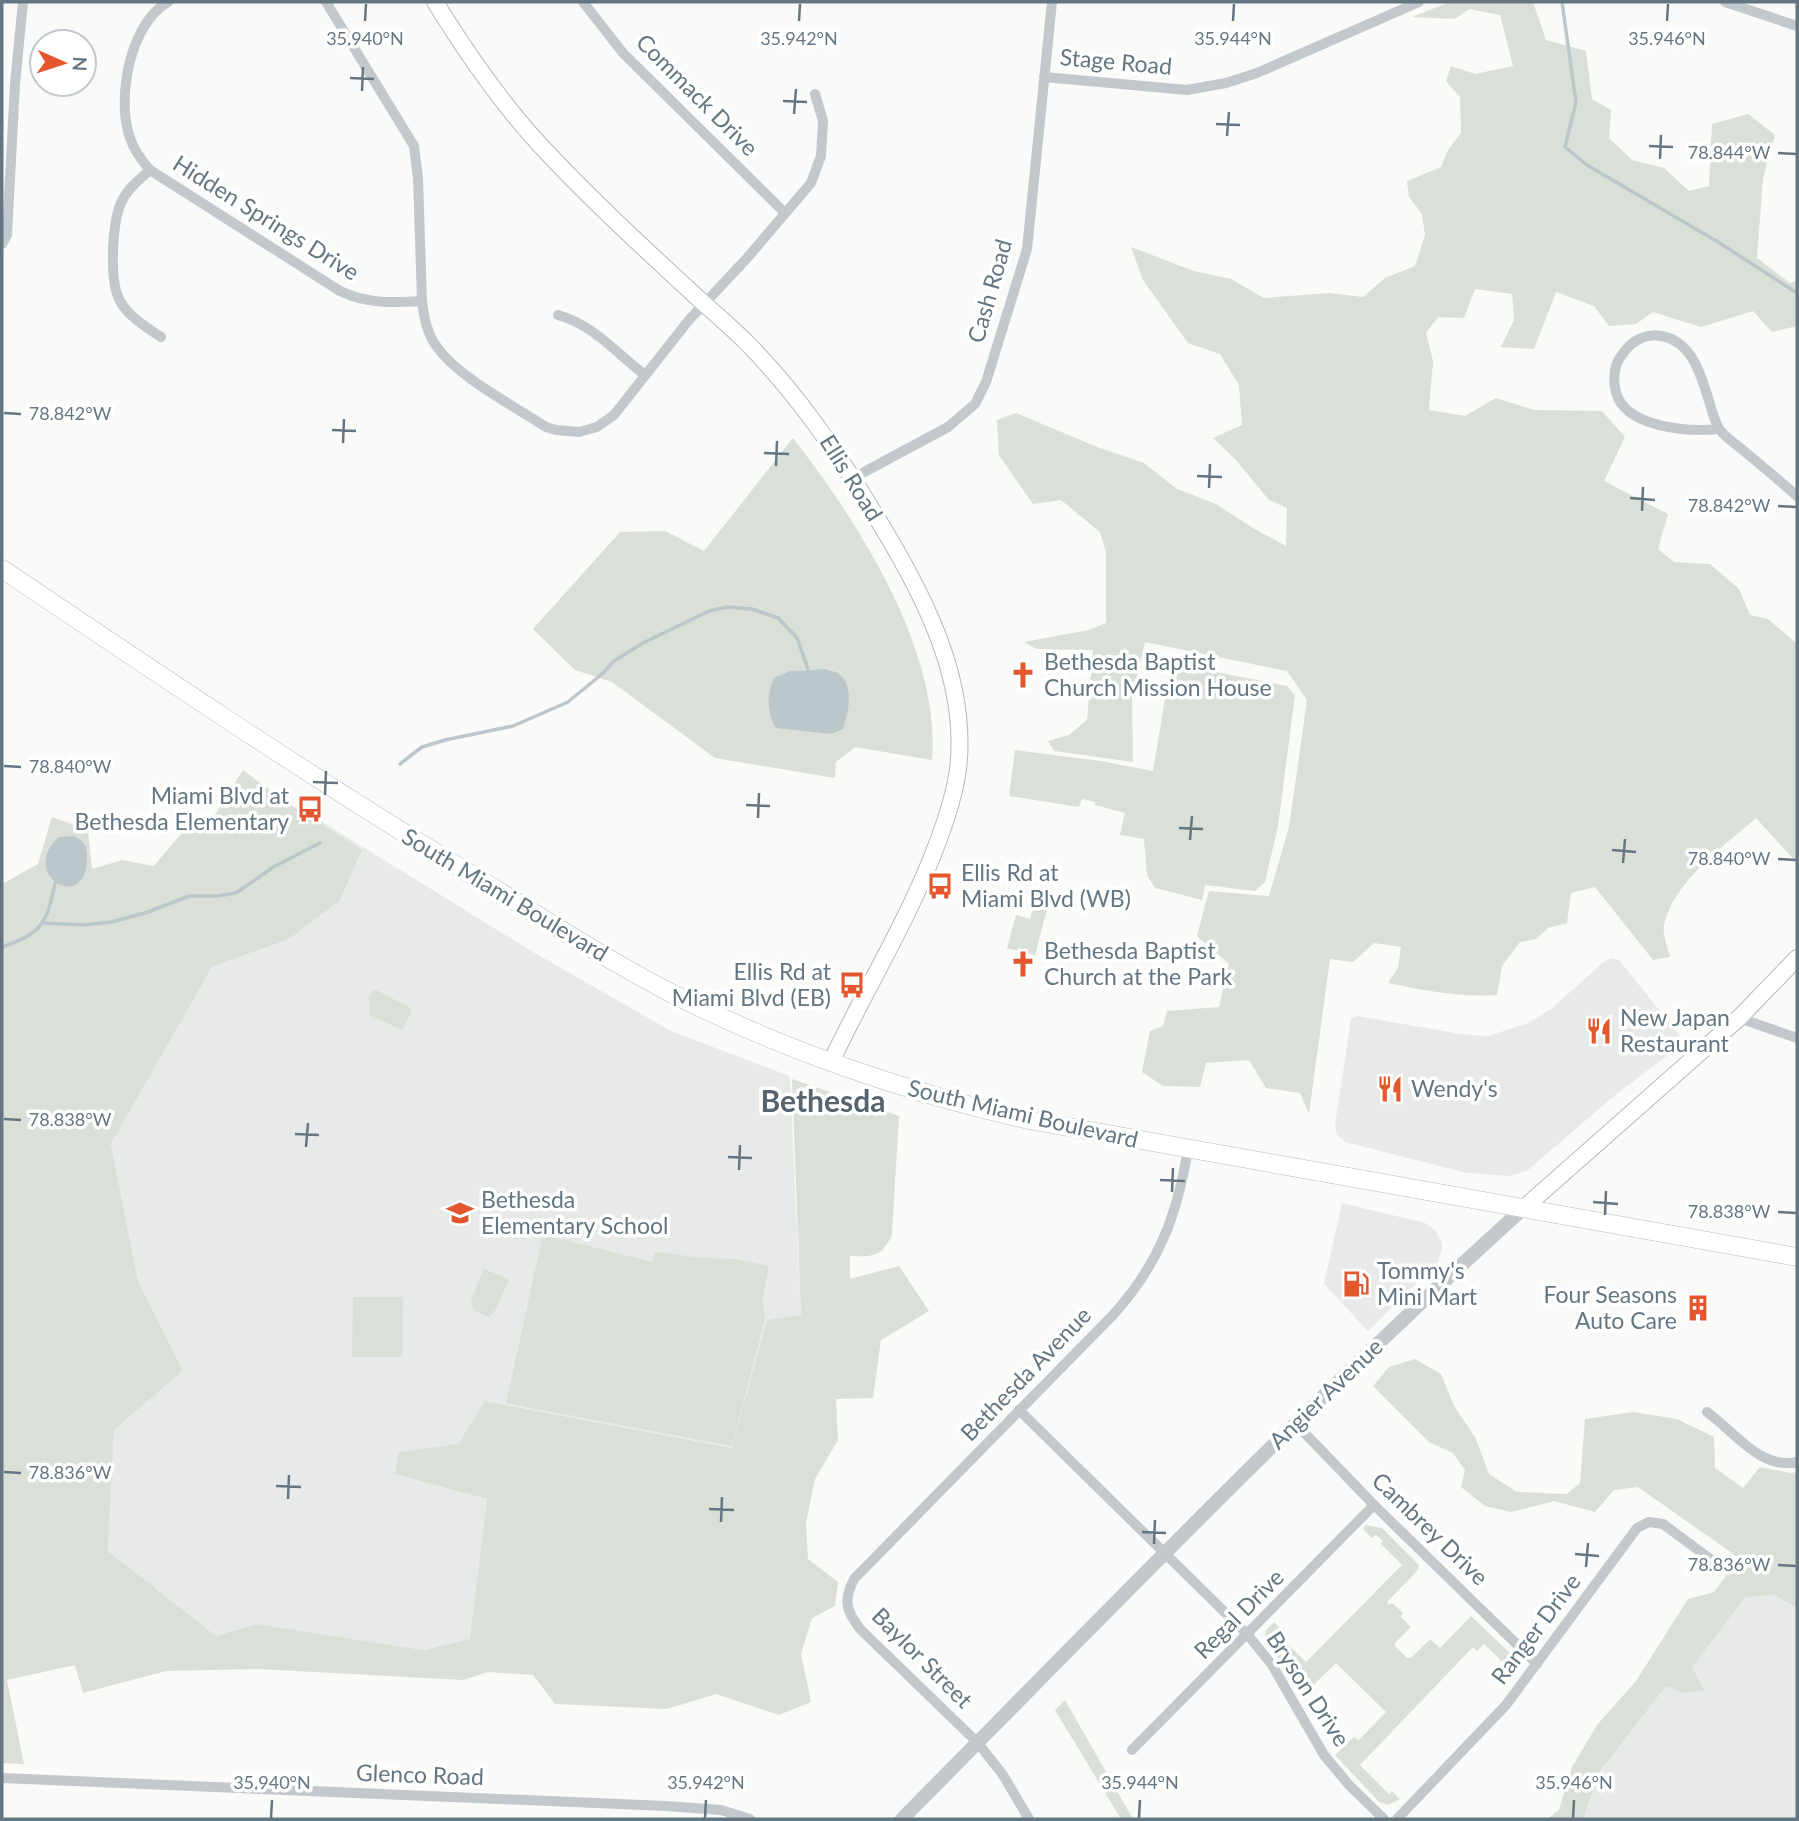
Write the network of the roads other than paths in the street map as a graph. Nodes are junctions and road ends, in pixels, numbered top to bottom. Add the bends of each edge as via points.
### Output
1 (23, 2) edge
2 (326, 2) edge
3 (435, 2) edge
4 (583, 2) edge
5 (1052, 2) edge
6 (1419, 2) edge
7 (1725, 2) edge
8 (163, 3) edge
9 (1797, 26) edge
10 (1044, 77) junction
11 (815, 94) dead end
12 (150, 170) junction
13 (785, 213) junction
14 (2, 244) edge
15 (422, 301) junction
16 (703, 303) junction
17 (558, 315) dead end
18 (161, 337) dead end
19 (645, 374) junction
20 (1718, 429) junction
21 (853, 478) junction
22 (1797, 496) edge
23 (2, 569) edge
24 (1797, 958) edge
25 (1739, 1018) junction
26 (1797, 1038) edge
27 (832, 1060) junction
28 (1188, 1149) junction
29 (1525, 1207) junction
30 (1797, 1257) edge
31 (1020, 1410) junction
32 (1707, 1412) dead end
33 (1295, 1423) junction
34 (1797, 1462) edge
35 (1374, 1505) junction
36 (1165, 1554) junction
37 (1717, 1564) dead end
38 (847, 1598) joint
39 (1248, 1635) junction
40 (1537, 1664) junction
41 (978, 1743) junction
42 (1132, 1750) dead end
43 (2, 1778) edge
44 (750, 1819) edge
45 (902, 1819) edge
46 (1029, 1819) edge
47 (1384, 1819) edge
48 (1397, 1819) edge

1 - 14 street via 7,235
2 - 15 street via 414,146
3 - 16 main road, Ellis Road via 490,84 539,144
4 - 13 street, Commack Drive via 623,53
5 - 10 street, Cash Road
6 - 10 street, Stage Road via 1257,74 1226,83 1187,90
7 - 9 street
8 - 12 street, Hidden Springs Drive via 134,43 127,75 125,107 130,138
10 - 21 street, Cash Road via 1027,249 980,396 948,427
11 - 13 street via 823,121 821,156 811,183
12 - 15 street, Hidden Springs Drive via 351,297 375,302
12 - 18 street via 122,202 113,278 127,311
13 - 16 street
15 - 19 street via 430,336 449,361 546,427 579,432 607,422
16 - 19 street
16 - 21 main road, Ellis Road via 798,400
17 - 19 street via 577,320
20 - 20 street via 1681,430 1626,410 1619,401 1614,370 1627,347 1651,334 1679,343 1702,379
20 - 22 street
21 - 27 main road, Ellis Road via 915,584 939,640 953,684 959,750 950,808 930,864
23 - 27 main road, South Miami Boulevard via 370,812 622,966 724,1018
24 - 25 main road, Angier Avenue
25 - 26 street
25 - 29 main road, Angier Avenue
27 - 28 main road, South Miami Boulevard via 988,1111
28 - 29 main road, South Miami Boulevard
28 - 31 street, Bethesda Avenue via 1175,1208 1152,1264 1127,1300
29 - 30 main road, South Miami Boulevard
29 - 33 street, Angier Avenue
31 - 36 street, Bryson Drive
31 - 38 street, Bethesda Avenue via 854,1579
32 - 34 street via 1761,1456 1787,1464
33 - 35 street, Cambrey Drive
33 - 36 street, Angier Avenue
35 - 39 street, Regal Drive
35 - 40 street, Cambrey Drive
36 - 39 street, Bryson Drive
36 - 41 street, Angier Avenue
37 - 40 street, Ranger Drive via 1663,1524 1642,1524
38 - 41 street, Baylor Street via 847,1608 860,1629
39 - 42 street, Regal Drive
39 - 47 street, Bryson Drive via 1272,1665 1324,1755
40 - 48 street, Ranger Drive via 1506,1705
41 - 45 street, Angier Avenue
41 - 46 street, Baylor Street
43 - 44 street, Glenco Road via 667,1806 721,1810

